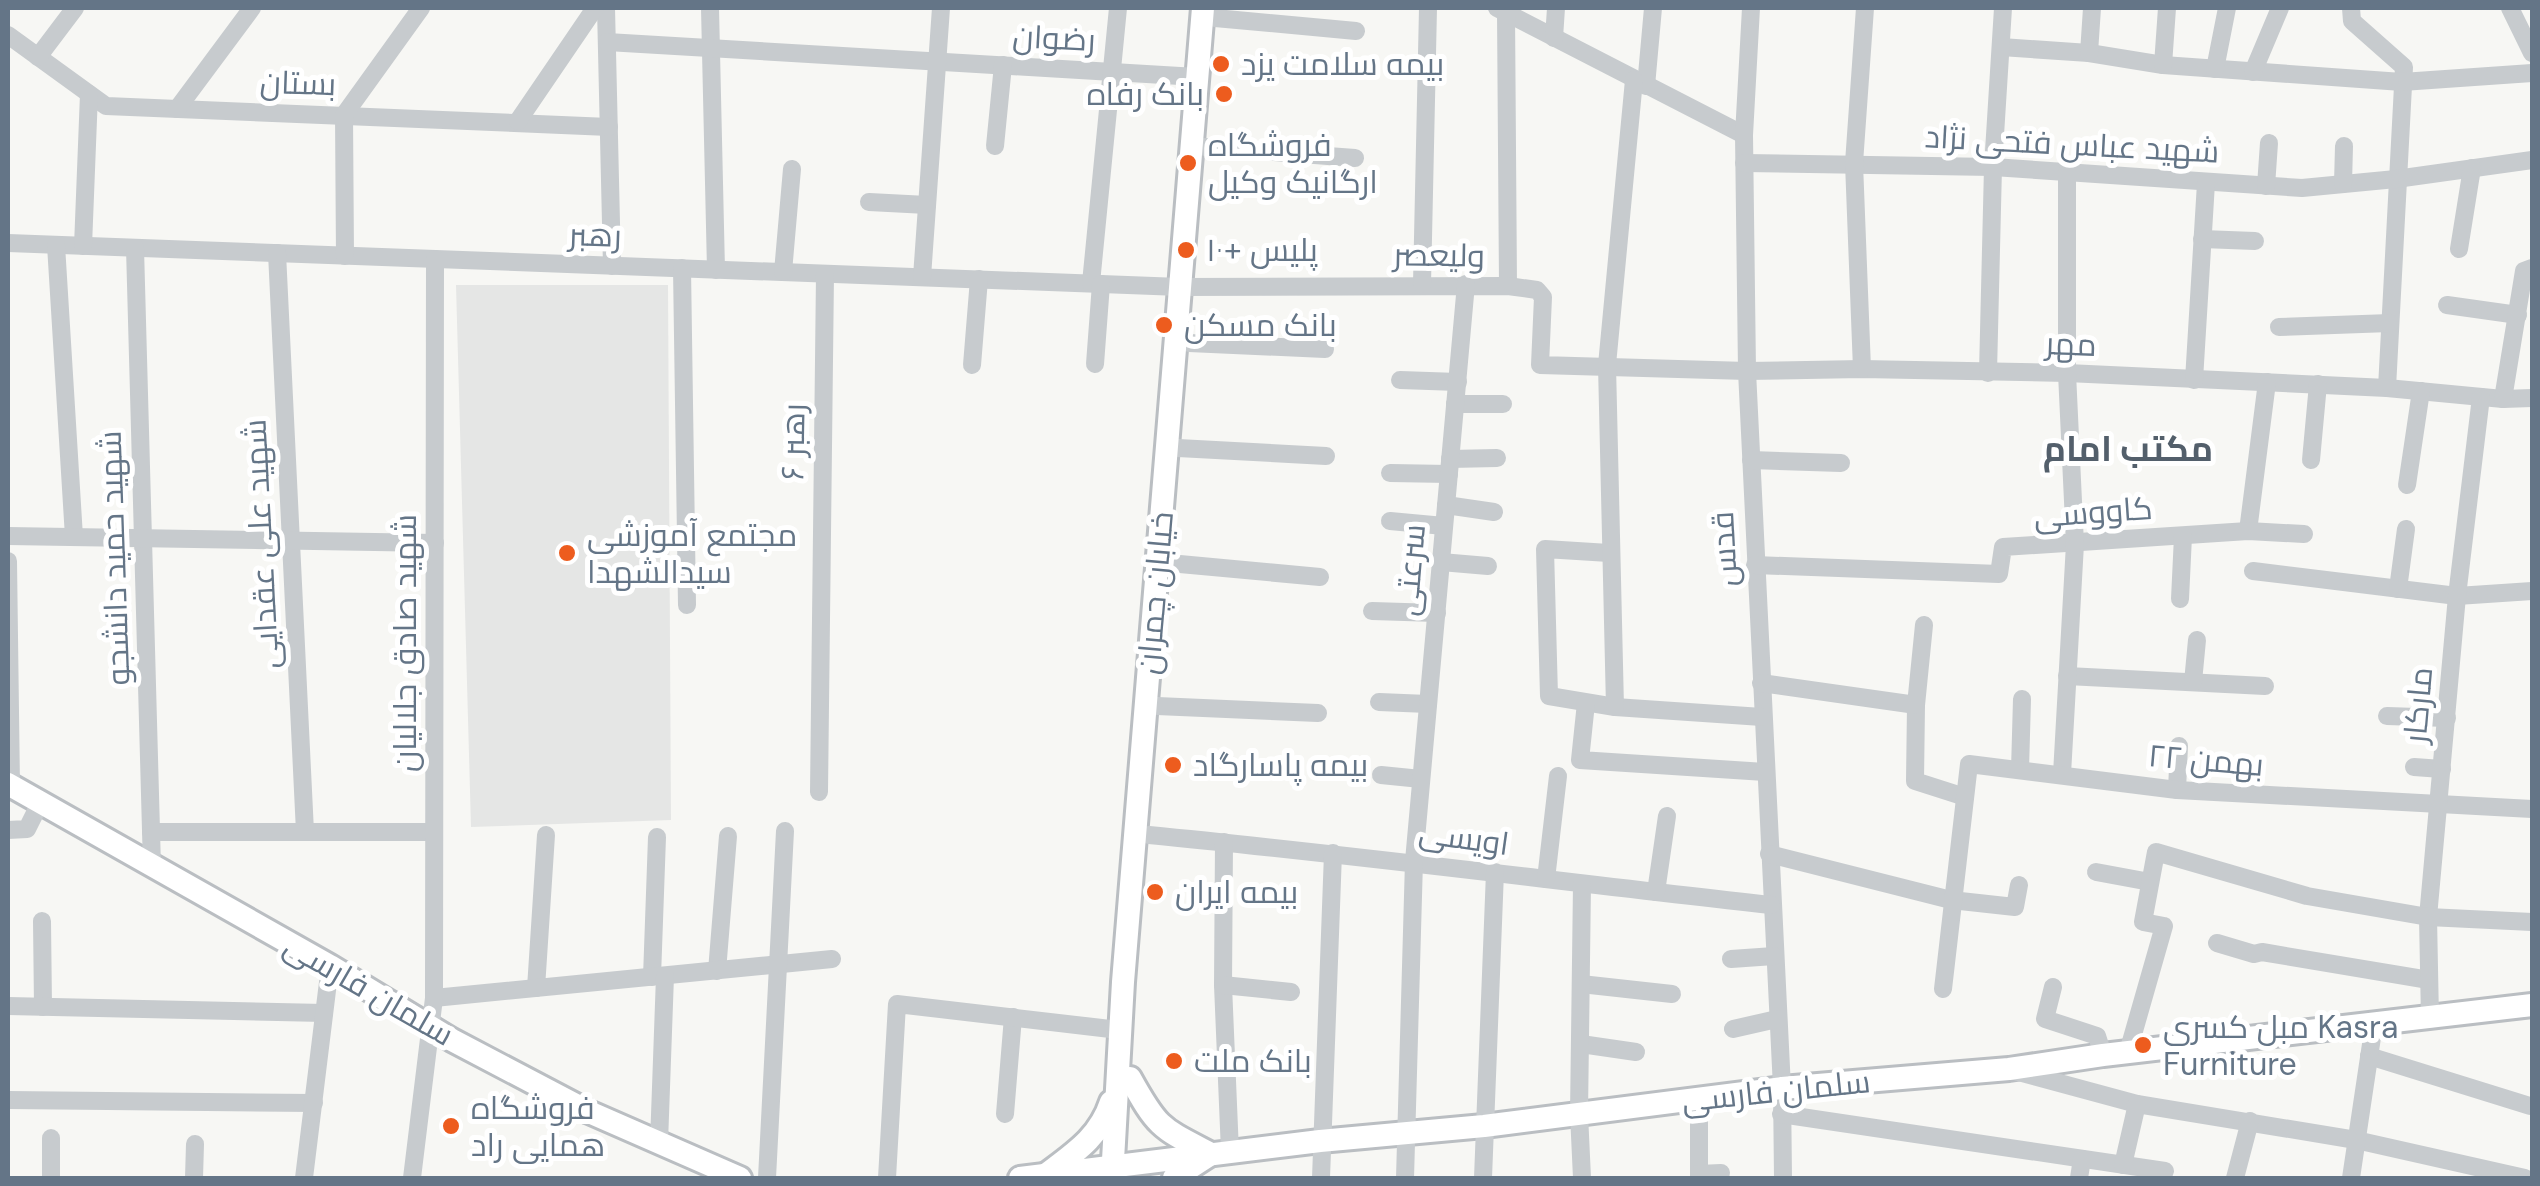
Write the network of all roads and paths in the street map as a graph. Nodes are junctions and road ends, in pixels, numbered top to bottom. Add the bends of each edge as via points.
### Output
1 (76, 8) edge
2 (252, 8) edge
3 (420, 8) edge
4 (595, 8) edge
5 (606, 8) edge
6 (710, 8) edge
7 (941, 8) edge
8 (1118, 8) edge
9 (1428, 8) edge
10 (1556, 8) edge
11 (1653, 8) edge
12 (1751, 8) edge
13 (1864, 8) edge
14 (2003, 8) edge
15 (2092, 8) edge
16 (2167, 8) edge
17 (2227, 8) edge
18 (2280, 8) edge
19 (2350, 8) edge
20 (2510, 8) edge
21 (1501, 10) edge
22 (1212, 11) edge
23 (1356, 31) dead end
24 (8, 35) edge
25 (1554, 38) junction
26 (607, 42) junction
27 (711, 48) junction
28 (2001, 48) junction
29 (2089, 54) junction
30 (2532, 54) edge
31 (38, 57) junction
32 (937, 62) junction
33 (2164, 65) junction
34 (1003, 66) junction
35 (2215, 69) junction
36 (1112, 72) junction
37 (2253, 72) junction
38 (2532, 73) edge
39 (1197, 77) junction
40 (2402, 82) junction
41 (1640, 83) junction
42 (89, 94) junction
43 (177, 108) junction
44 (344, 115) junction
45 (518, 121) junction
46 (609, 127) junction
47 (1744, 136) junction
48 (2268, 143) dead end
49 (995, 146) dead end
50 (1205, 146) junction
51 (2344, 146) dead end
52 (1355, 158) dead end
53 (2532, 160) edge
54 (1744, 163) junction
55 (1854, 163) junction
56 (1992, 167) junction
57 (2472, 168) junction
58 (792, 169) dead end
59 (2067, 172) junction
60 (2396, 180) junction
61 (2206, 183) junction
62 (2343, 184) junction
63 (2266, 186) junction
64 (870, 202) dead end
65 (927, 204) junction
66 (2202, 239) junction
67 (2254, 241) dead end
68 (8, 244) edge
69 (56, 245) junction
70 (83, 246) junction
71 (136, 248) junction
72 (2459, 249) dead end
73 (278, 254) junction
74 (345, 256) junction
75 (435, 259) junction
76 (612, 266) junction
77 (682, 268) junction
78 (2532, 268) edge
79 (716, 270) junction
80 (783, 272) junction
81 (825, 274) junction
82 (922, 277) junction
83 (979, 279) junction
84 (1096, 284) junction
85 (1422, 284) junction
86 (1466, 284) junction
87 (1188, 286) junction
88 (1508, 286) junction
89 (2447, 305) dead end
90 (2518, 314) junction
91 (2390, 323) junction
92 (2279, 327) dead end
93 (1189, 343) junction
94 (1326, 349) dead end
95 (1095, 364) dead end
96 (972, 365) dead end
97 (1607, 365) junction
98 (1862, 369) junction
99 (1747, 371) junction
100 (1988, 373) junction
101 (2067, 373) junction
102 (1400, 380) dead end
103 (2194, 380) junction
104 (1458, 382) junction
105 (2267, 382) junction
106 (2318, 384) junction
107 (2388, 388) junction
108 (2421, 391) junction
109 (2481, 397) junction
110 (2532, 398) edge
111 (2503, 399) junction
112 (1456, 404) junction
113 (1502, 404) dead end
114 (1178, 448) junction
115 (1326, 456) dead end
116 (1497, 458) dead end
117 (1751, 460) junction
118 (2311, 460) dead end
119 (1841, 463) dead end
120 (1450, 466) junction
121 (1390, 473) dead end
122 (2407, 485) dead end
123 (1446, 505) junction
124 (1494, 512) dead end
125 (1390, 521) dead end
126 (1444, 526) junction
127 (2406, 529) dead end
128 (2248, 530) junction
129 (2304, 534) dead end
130 (8, 536) edge
131 (2183, 536) junction
132 (74, 537) junction
133 (143, 538) junction
134 (291, 540) junction
135 (435, 543) junction
136 (2075, 544) junction
137 (1609, 553) junction
138 (8, 561) edge
139 (1441, 562) junction
140 (1169, 563) junction
141 (1755, 565) junction
142 (1488, 566) dead end
143 (2253, 570) dead end
144 (1320, 577) dead end
145 (2398, 589) junction
146 (2532, 592) edge
147 (2457, 596) junction
148 (2180, 599) dead end
149 (686, 605) dead end
150 (1372, 610) dead end
151 (1436, 614) junction
152 (1924, 625) dead end
153 (2197, 640) dead end
154 (2067, 676) junction
155 (2193, 682) junction
156 (1761, 683) junction
157 (2265, 686) dead end
158 (2022, 699) dead end
159 (1379, 702) dead end
160 (1581, 702) junction
161 (1428, 704) junction
162 (1916, 704) junction
163 (1157, 706) junction
164 (1616, 707) junction
165 (1318, 714) dead end
166 (2387, 716) dead end
167 (1762, 718) junction
168 (2447, 718) junction
169 (2179, 746) dead end
170 (2414, 766) dead end
171 (2442, 769) junction
172 (2020, 770) junction
173 (1764, 772) junction
174 (2062, 774) junction
175 (1381, 775) dead end
176 (1558, 776) dead end
177 (1422, 779) junction
178 (9, 785) edge
179 (2177, 790) junction
180 (819, 792) dead end
181 (1965, 797) junction
182 (40, 803) junction
183 (2439, 805) junction
184 (2532, 809) edge
185 (1667, 816) dead end
186 (8, 830) edge
187 (785, 831) dead end
188 (151, 832) junction
189 (306, 832) junction
190 (434, 832) junction
191 (546, 835) dead end
192 (1148, 835) junction
193 (728, 836) dead end
194 (658, 837) dead end
195 (1224, 842) junction
196 (1333, 854) junction
197 (1769, 854) junction
198 (1414, 861) junction
199 (152, 867) junction
200 (1494, 872) junction
201 (2096, 872) dead end
202 (1546, 879) junction
203 (2150, 882) junction
204 (1582, 884) junction
205 (2019, 885) dead end
206 (1656, 892) junction
207 (1952, 900) junction
208 (1771, 904) junction
209 (2428, 917) junction
210 (42, 921) dead end
211 (2532, 922) edge
212 (2217, 943) dead end
213 (1774, 956) junction
214 (1731, 959) dead end
215 (832, 960) dead end
216 (778, 964) junction
217 (330, 966) junction
218 (717, 970) junction
219 (658, 976) junction
220 (2429, 980) junction
221 (1581, 984) junction
222 (1223, 985) junction
223 (2053, 987) dead end
224 (536, 988) junction
225 (1943, 989) dead end
226 (1291, 992) dead end
227 (1672, 994) dead end
228 (434, 998) junction
229 (8, 1006) edge
230 (2532, 1006) edge
231 (42, 1007) junction
232 (324, 1013) junction
233 (1013, 1017) junction
234 (2430, 1019) junction
235 (1777, 1020) junction
236 (2374, 1024) junction
237 (429, 1027) junction
238 (1733, 1029) dead end
239 (1119, 1030) junction
240 (1580, 1044) junction
241 (1636, 1052) dead end
242 (2128, 1052) junction
243 (2103, 1055) junction
244 (2369, 1056) junction
245 (2010, 1070) junction
246 (1124, 1079) junction
247 (1782, 1088) junction
248 (1699, 1098) junction
249 (8, 1100) edge
250 (314, 1104) junction
251 (2137, 1104) junction
252 (2530, 1106) edge
253 (1004, 1114) dead end
254 (1579, 1114) junction
255 (1782, 1114) junction
256 (2250, 1121) junction
257 (1484, 1126) junction
258 (1405, 1132) junction
259 (51, 1138) dead end
260 (2356, 1140) junction
261 (1320, 1141) junction
262 (659, 1143) junction
263 (195, 1144) dead end
264 (1220, 1153) junction
265 (2082, 1159) junction
266 (2123, 1165) junction
267 (2166, 1171) dead end
268 (1120, 1173) edge
269 (1721, 1173) dead end
270 (1699, 1176) edge
271 (1046, 1177) edge
272 (51, 1178) edge
273 (194, 1178) edge
274 (304, 1178) edge
275 (412, 1178) edge
276 (740, 1178) edge
277 (767, 1178) edge
278 (887, 1178) edge
279 (1020, 1178) edge
280 (1174, 1178) edge
281 (1321, 1178) edge
282 (1405, 1178) edge
283 (1483, 1178) edge
284 (1582, 1178) edge
285 (1783, 1178) edge
286 (2079, 1178) edge
287 (2236, 1178) edge
288 (2351, 1178) edge
289 (2525, 1178) edge

1 - 31 street
2 - 43 street
3 - 44 street
4 - 45 street
5 - 26 street
6 - 27 street
7 - 32 street
8 - 36 street
9 - 85 street
10 - 25 street
11 - 41 street
12 - 47 street, قدس
13 - 55 street
14 - 28 street
15 - 29 street
16 - 33 street
17 - 35 street
18 - 37 street
19 - 40 street via 2352,21 2401,62
20 - 30 street
21 - 25 street
21 - 88 street
22 - 23 street
22 - 39 main road, خیابان چمران
22 - 50 main road, خیابان چمران
24 - 31 street, بستان
25 - 41 street
26 - 27 street, رضوان
26 - 46 street
27 - 32 street, رضوان
27 - 79 street
28 - 29 street
28 - 56 street
29 - 33 street
31 - 42 street, بستان
32 - 34 street, رضوان
32 - 65 street
33 - 35 street
34 - 36 street, رضوان
34 - 49 street
35 - 37 street
36 - 39 street, رضوان
36 - 84 street
37 - 40 street
38 - 40 street
39 - 87 main road, خیابان چمران
40 - 60 street
41 - 47 street
41 - 97 street
42 - 43 street, بستان via 106,106
42 - 70 street
43 - 44 street, بستان
44 - 45 street, بستان
44 - 74 street
45 - 46 street, بستان
46 - 76 street
47 - 54 street, قدس
48 - 63 street
50 - 52 street
50 - 87 main road, خیابان چمران
51 - 62 street
53 - 57 street, شهید عباس فتحی نژاد
54 - 55 street, شهید عباس فتحی نژاد
54 - 99 street, قدس
55 - 56 street, شهید عباس فتحی نژاد
55 - 98 street
56 - 59 street, شهید عباس فتحی نژاد
56 - 100 street
57 - 60 street, شهید عباس فتحی نژاد
57 - 72 street
58 - 80 street
59 - 61 street, شهید عباس فتحی نژاد
59 - 101 street
60 - 62 street, شهید عباس فتحی نژاد
60 - 91 street
61 - 63 street, شهید عباس فتحی نژاد
61 - 66 street
62 - 63 street, شهید عباس فتحی نژاد
64 - 65 street
65 - 82 street
66 - 67 street
66 - 103 street
68 - 69 street, رهبر
69 - 70 street, رهبر
69 - 132 street
70 - 71 street, رهبر
71 - 73 street, رهبر
71 - 133 street, شهید حمید دانشجو
73 - 74 street, رهبر
73 - 134 street, شهید علی عقدایی
74 - 75 street, رهبر
75 - 76 street, رهبر
75 - 135 street, شهید صادق جلالیان
76 - 77 street, رهبر
77 - 79 street, رهبر
77 - 149 street
78 - 90 street via 2524,271
79 - 80 street, رهبر
80 - 81 street, رهبر
81 - 82 street, رهبر
81 - 180 street, رهبر ۶
82 - 83 street, رهبر
83 - 84 street, رهبر
83 - 96 street
84 - 87 street, رهبر
84 - 95 street
85 - 86 street, ولیعصر
85 - 87 street, ولیعصر
86 - 88 street, ولیعصر
86 - 104 street, سرعتی
87 - 93 main road, خیابان چمران
87 - 239 main road, خیابان چمران
88 - 97 street, ولیعصر via 1537,290 1544,298 1540,364
89 - 90 street
90 - 111 street
91 - 92 street
91 - 107 street
93 - 94 street
93 - 114 main road, خیابان چمران
97 - 99 street, مهر
97 - 137 street
98 - 99 street, مهر
98 - 100 street, مهر
99 - 117 street, قدس
100 - 101 street, مهر
101 - 103 street, مهر
101 - 136 street
102 - 104 street
103 - 105 street, مهر
104 - 112 street, سرعتی
105 - 106 street, مهر
105 - 128 street
106 - 107 street, مهر
106 - 118 street
107 - 108 street, مهر
108 - 109 street, مهر
108 - 122 street
109 - 111 street, مهر
109 - 147 street, مارکار
110 - 111 street, مهر
112 - 113 street
112 - 120 street, سرعتی
114 - 115 street
114 - 140 main road, خیابان چمران
116 - 120 street
117 - 119 street
117 - 141 street, قدس
120 - 121 street
120 - 123 street, سرعتی
123 - 124 street
123 - 126 street, سرعتی
125 - 126 street
126 - 139 street, سرعتی
127 - 145 street
128 - 129 street, کاووسی
128 - 131 street, کاووسی
130 - 132 street
131 - 136 street, کاووسی
131 - 148 street
132 - 133 street
133 - 134 street
133 - 188 street, شهید حمید دانشجو
134 - 135 street
134 - 189 street, شهید علی عقدایی
135 - 190 street, شهید صادق جلالیان
136 - 141 street, کاووسی via 2003,548 1999,574
136 - 154 street
137 - 160 street via 1545,549 1549,696
137 - 164 street
138 - 178 street
139 - 142 street
139 - 151 street, سرعتی
140 - 144 street
140 - 163 main road, خیابان چمران
141 - 156 street, قدس
143 - 145 street
145 - 147 street
146 - 147 street
147 - 168 street, مارکار
150 - 151 street
151 - 161 street, سرعتی
152 - 162 street
153 - 155 street
154 - 155 street
154 - 174 street
155 - 157 street
156 - 162 street
156 - 167 street, قدس
158 - 172 street
159 - 161 street
160 - 164 street
160 - 173 street via 1580,760
161 - 177 street, سرعتی
162 - 181 street via 1914,782
163 - 165 street
163 - 192 main road, خیابان چمران
164 - 167 street
166 - 168 street
167 - 173 street, قدس
168 - 171 street, مارکار
169 - 179 street
170 - 171 street
171 - 183 street, مارکار
172 - 174 street, ۲۲ بهمن
172 - 181 street, ۲۲ بهمن via 1969,764
173 - 197 street, قدس
174 - 179 street, ۲۲ بهمن
175 - 177 street
176 - 202 street
177 - 198 street, سرعتی
178 - 182 main road, سلمان فارسی
179 - 183 street, ۲۲ بهمن
181 - 207 street
182 - 186 street via 27,829
182 - 199 main road, سلمان فارسی
183 - 184 street, ۲۲ بهمن
183 - 209 street, مارکار
185 - 206 street
187 - 216 street
188 - 189 street
188 - 199 street, شهید حمید دانشجو
189 - 190 street
190 - 228 street, شهید صادق جلالیان
191 - 224 street
192 - 195 street, اویسی
192 - 246 main road, خیابان چمران
193 - 218 street
194 - 219 street
195 - 196 street, اویسی
195 - 222 street
196 - 198 street, اویسی
196 - 261 street
197 - 207 street
197 - 208 street, قدس
198 - 200 street, اویسی
198 - 258 street, سرعتی
199 - 217 main road, سلمان فارسی
200 - 202 street, اویسی
200 - 257 street
201 - 203 street
202 - 204 street, اویسی
203 - 209 street via 2156,852 2307,896
203 - 242 street via 2143,922 2164,926
204 - 206 street, اویسی
204 - 221 street
205 - 207 street via 2015,907
206 - 208 street, اویسی
207 - 225 street
208 - 213 street, قدس
209 - 211 street
209 - 220 street, مارکار
210 - 231 street
212 - 220 street
213 - 214 street
213 - 235 street, قدس
215 - 216 street
216 - 218 street
216 - 277 street
217 - 232 street
217 - 237 main road, سلمان فارسی
218 - 219 street
219 - 224 street
219 - 262 street
220 - 234 street, مارکار
221 - 227 street
221 - 240 street
222 - 226 street
222 - 264 street
223 - 243 street via 2044,1019 2097,1036
224 - 228 street
228 - 237 street, شهید صادق جلالیان
229 - 231 street
230 - 234 main road, سلمان فارسی
231 - 232 street
232 - 250 street
233 - 239 street
233 - 253 street
233 - 278 street via 897,1004
234 - 236 main road, سلمان فارسی
235 - 238 street
235 - 247 street, قدس
236 - 242 main road, سلمان فارسی
236 - 244 street
237 - 262 main road, سلمان فارسی
237 - 275 street, شهید صادق جلالیان
239 - 246 main road, خیابان چمران
240 - 241 street
240 - 254 street
242 - 243 main road, سلمان فارسی
243 - 245 main road, سلمان فارسی
244 - 252 street
244 - 260 street
245 - 247 main road, سلمان فارسی
245 - 251 street
246 - 264 main road via 1176,1138
246 - 268 main road, خیابان چمران
246 - 271 main road via 1092,1140
247 - 248 main road, سلمان فارسی
247 - 255 street, قدس
248 - 254 main road, سلمان فارسی
248 - 270 street
249 - 250 street
250 - 274 street
251 - 256 street
251 - 266 street
254 - 257 main road, سلمان فارسی
254 - 284 street
255 - 265 street
255 - 285 street, قدس
256 - 260 street
256 - 287 street
257 - 258 main road, سلمان فارسی
257 - 283 street
258 - 261 main road, سلمان فارسی
258 - 282 street, سرعتی
259 - 272 street
260 - 288 street
260 - 289 street
261 - 264 main road, سلمان فارسی
261 - 281 street
262 - 276 main road, سلمان فارسی
263 - 273 street
264 - 268 main road, سلمان فارسی
264 - 280 main road
265 - 266 street
265 - 286 street
266 - 267 street
268 - 271 main road, سلمان فارسی
269 - 270 street
271 - 279 main road, سلمان فارسی

